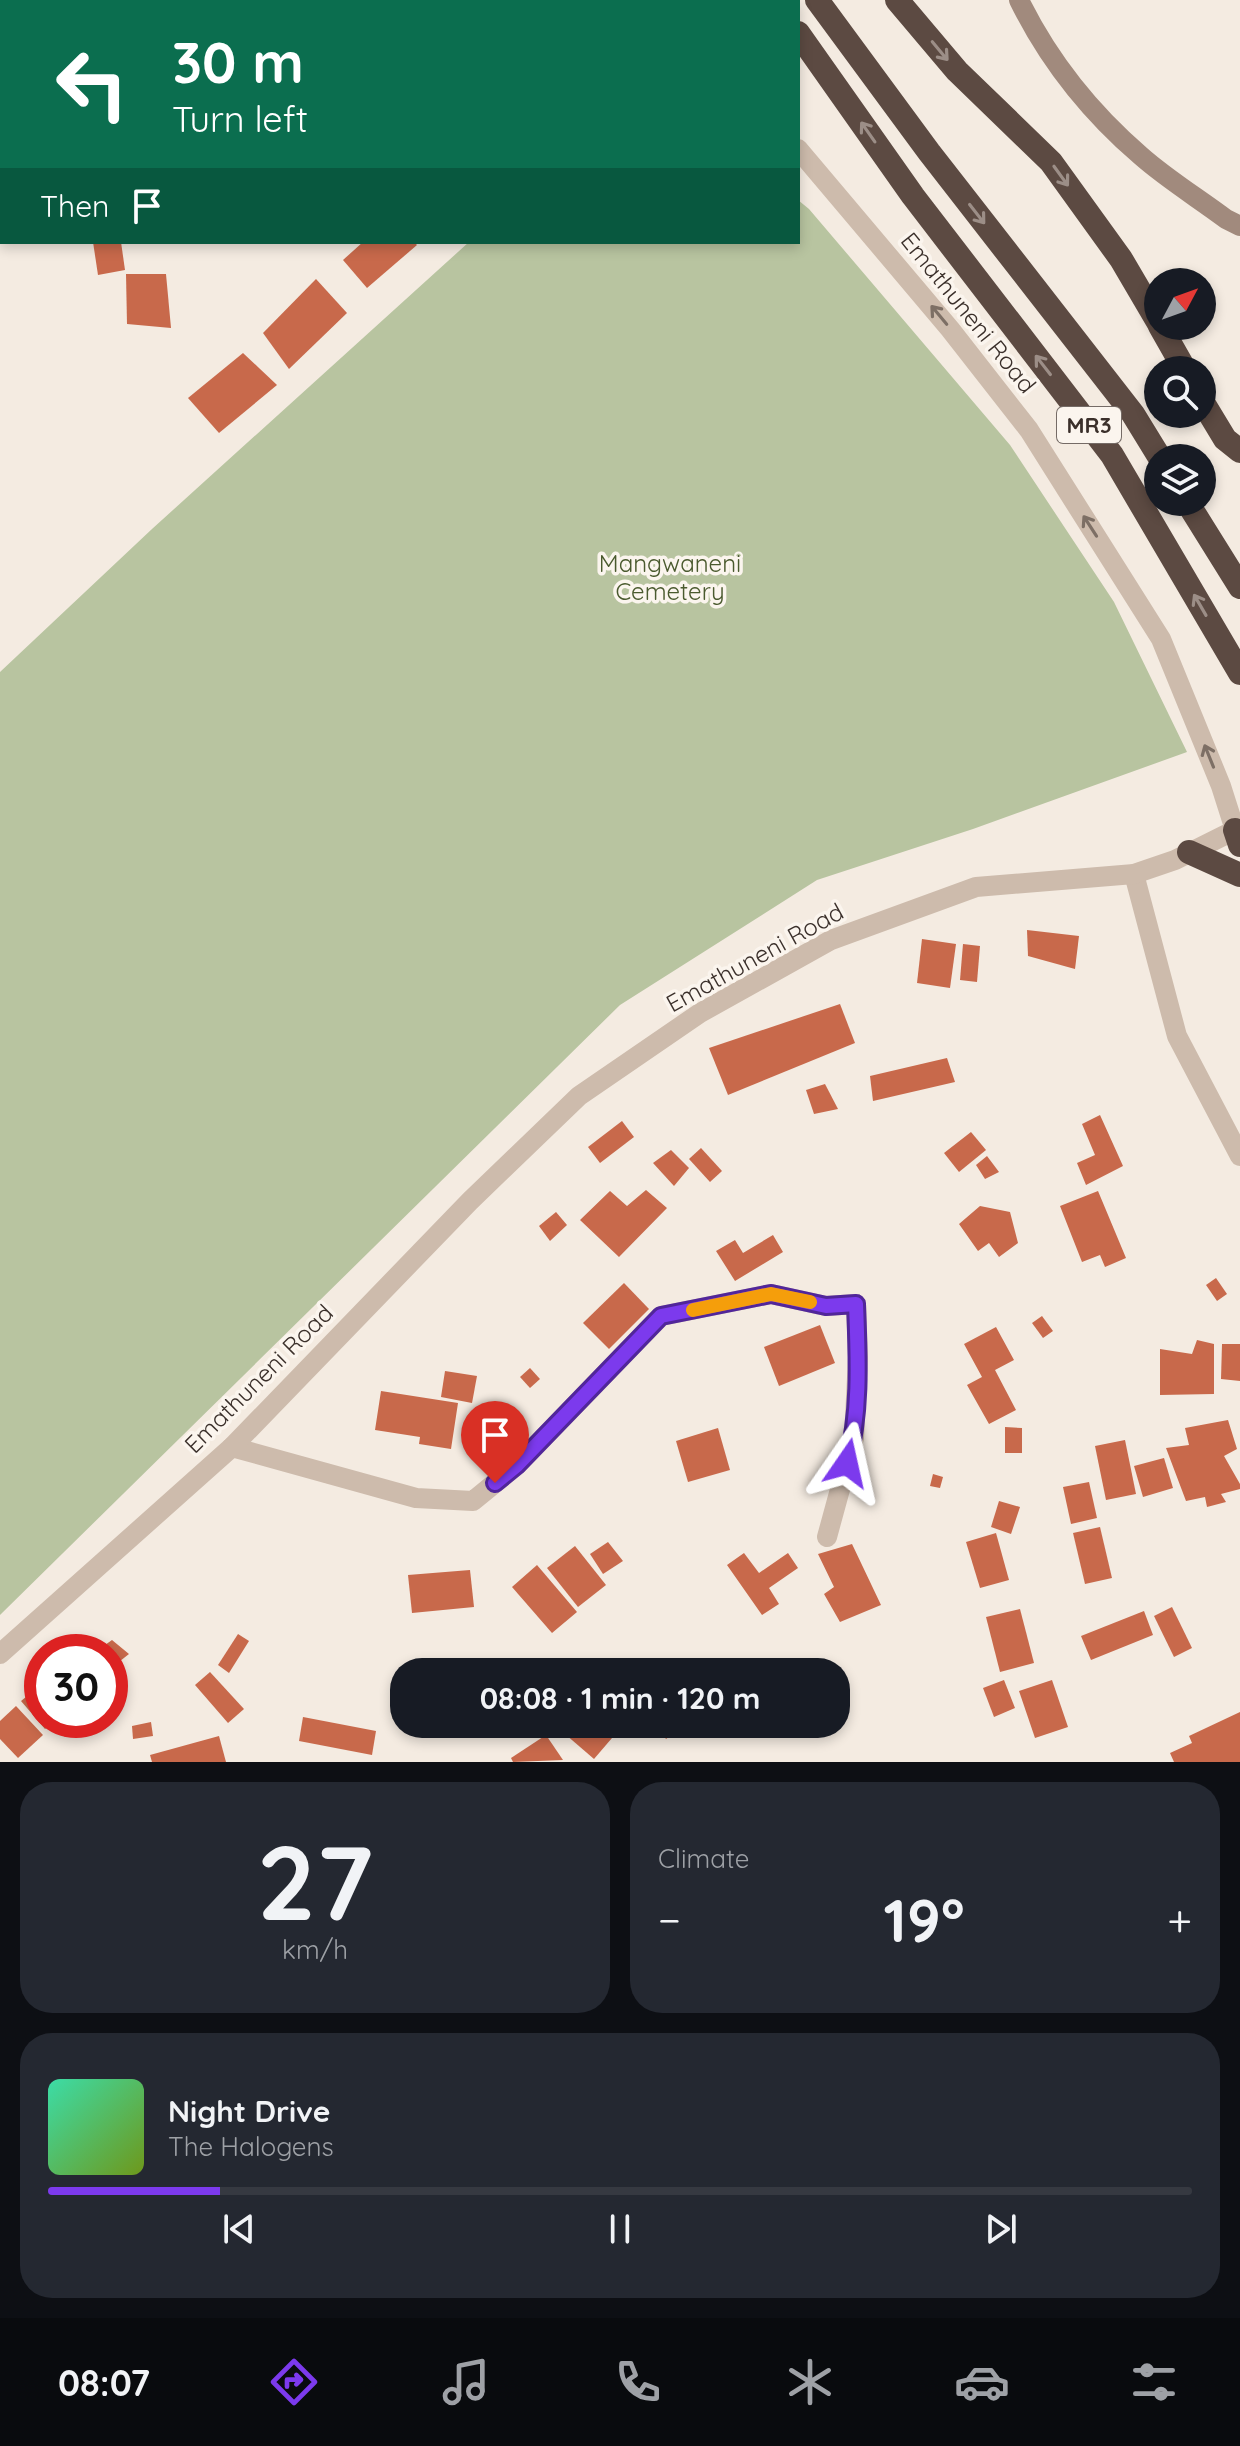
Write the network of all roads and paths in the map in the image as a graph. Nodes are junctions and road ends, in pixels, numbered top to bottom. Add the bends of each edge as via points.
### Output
1 (817, 0) edge
2 (897, 0) edge
3 (1019, 0) edge
4 (800, 36) edge
5 (800, 151) edge
6 (1240, 226) edge
7 (1144, 298) edge
8 (1216, 424) edge
9 (1151, 444) edge
10 (1240, 451) edge
11 (1196, 516) edge
12 (1240, 587) edge
13 (1240, 673) edge
14 (1237, 838) edge
15 (1189, 852) junction
16 (1134, 874) junction
17 (1240, 875) edge
18 (1240, 1156) edge
19 (232, 1447) junction
20 (827, 1537) dead end
21 (0, 1654) edge

1 -> 9 highway, MR3
2 -> 7 highway via 957,71 1051,162
3 - 6 main road via 1079,93 1141,157
13 -> 4 highway, MR3 via 1112,455 913,196
14 -> 5 street, Emathuneni Road via 1161,639 1029,430
8 - 10 highway
11 - 12 highway
14 - 15 street, Emathuneni Road
15 - 16 street, Emathuneni Road
15 - 17 highway
16 - 18 street via 1177,1036
16 - 19 street, Emathuneni Road via 976,887 831,940 700,1013 579,1096
19 - 20 street via 416,1498 473,1501 517,1465 661,1316 771,1294 826,1306 856,1304 854,1438
19 - 21 street, Emathuneni Road

